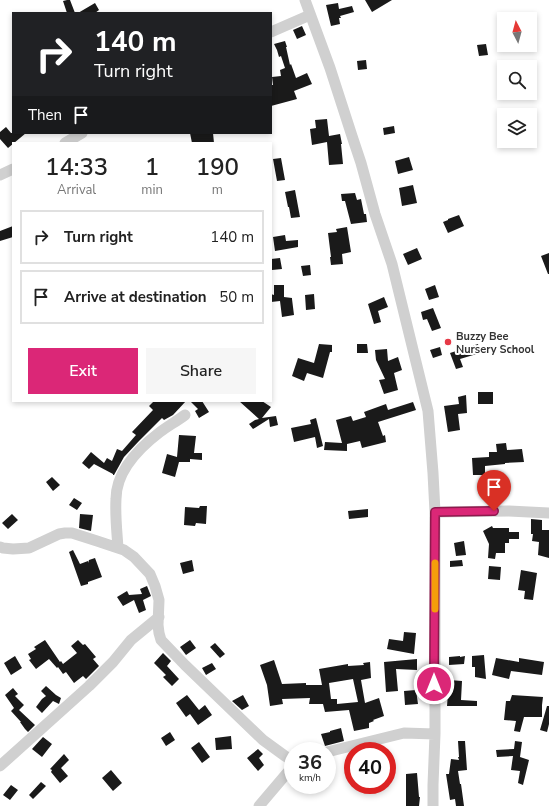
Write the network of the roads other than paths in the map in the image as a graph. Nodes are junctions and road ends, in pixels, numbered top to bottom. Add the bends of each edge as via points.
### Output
1 (305, 0) edge
2 (310, 15) junction
3 (272, 32) edge
4 (80, 134) edge
5 (67, 142) edge
6 (12, 169) edge
7 (0, 175) edge
8 (185, 415) dead end
9 (435, 512) junction
10 (549, 513) edge
11 (0, 547) edge
12 (118, 548) junction
13 (159, 617) junction
14 (435, 734) junction
15 (336, 750) edge
16 (284, 755) edge
17 (0, 766) edge
18 (284, 777) edge
19 (259, 806) edge
20 (433, 806) edge

1 - 2 street
2 - 3 street
2 - 9 street via 362,163 375,214 392,264 428,411
4 - 5 street
6 - 7 street
8 - 12 street via 145,445 119,480 116,499
9 - 10 street via 509,510
9 - 14 street
11 - 12 street via 29,548 59,534 72,533
12 - 13 street via 134,557 150,574 159,600
13 - 16 street via 161,640 263,740
13 - 17 street via 131,640 89,686
14 - 15 street via 404,733
14 - 20 street
18 - 19 street

